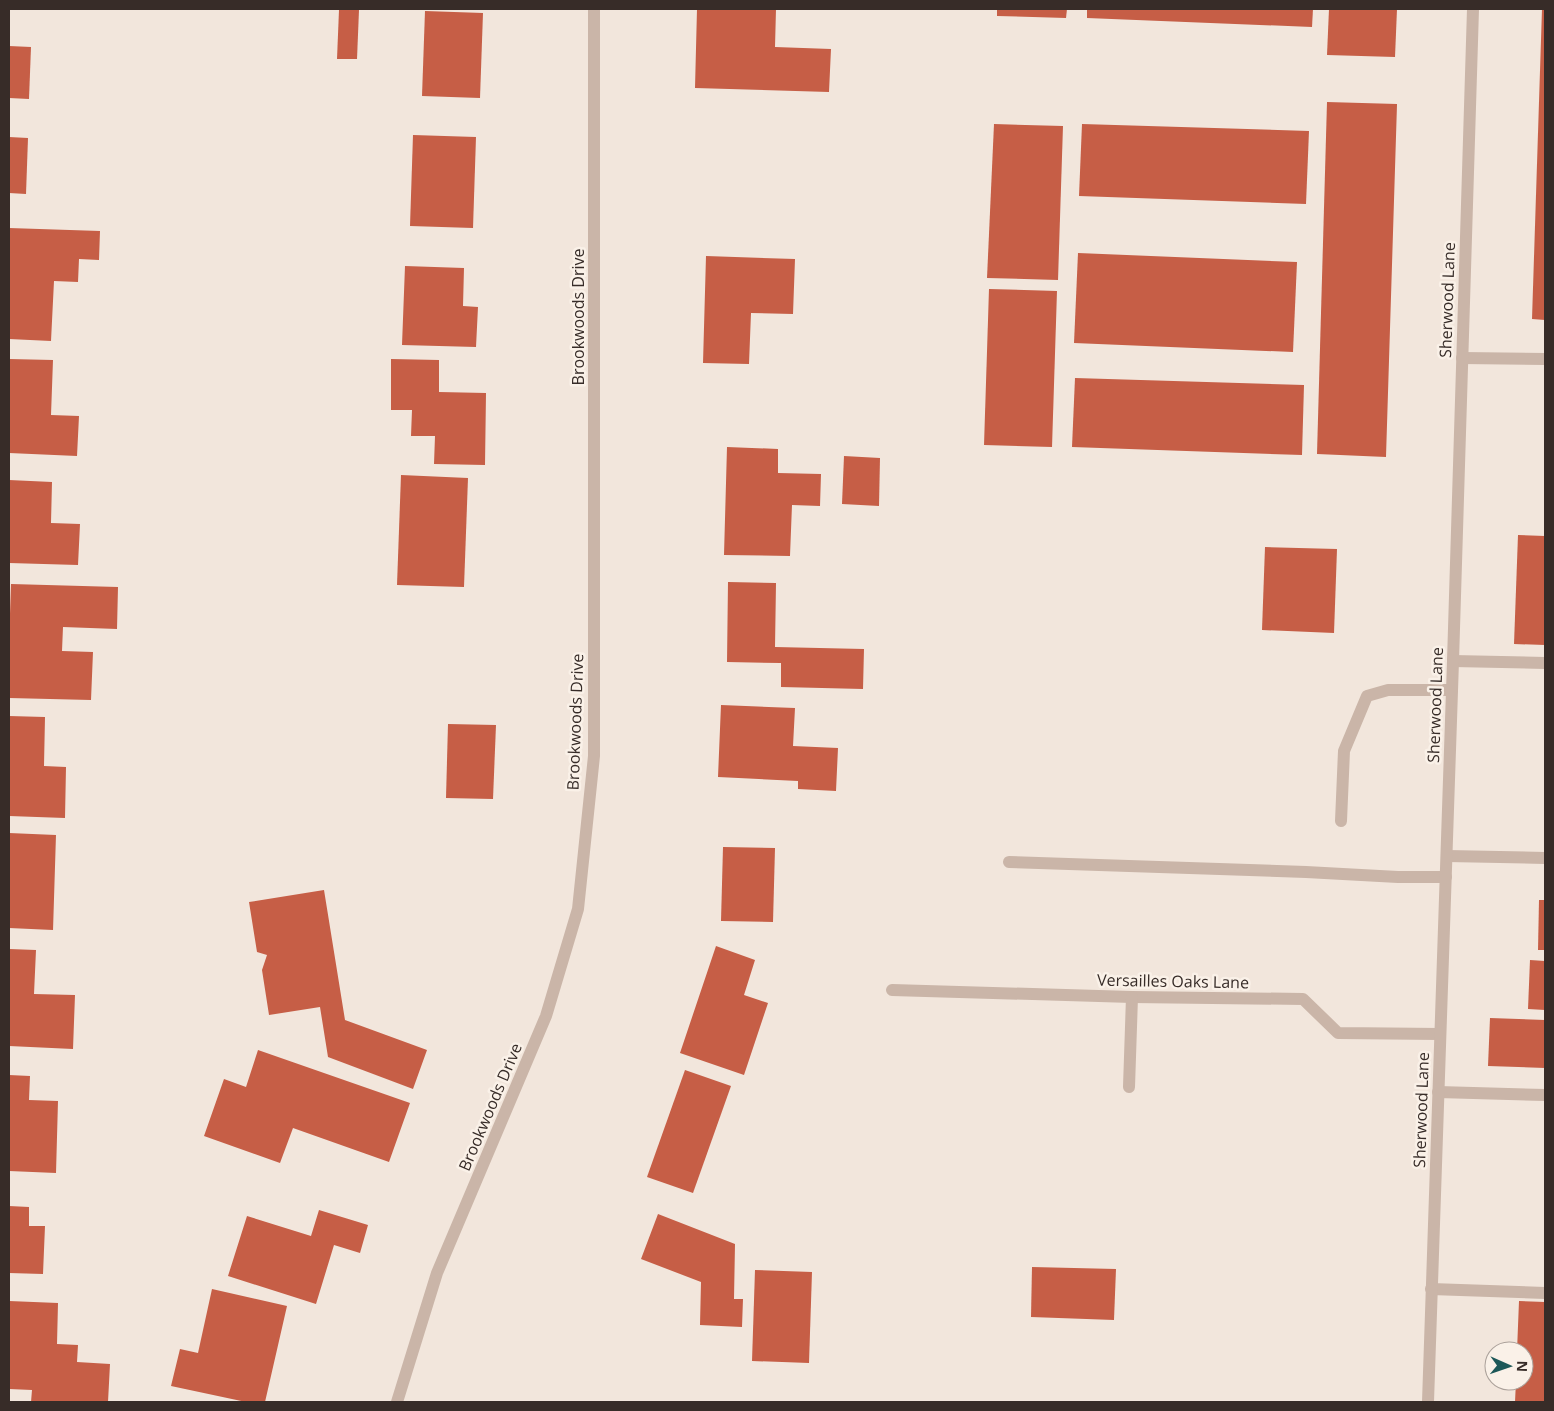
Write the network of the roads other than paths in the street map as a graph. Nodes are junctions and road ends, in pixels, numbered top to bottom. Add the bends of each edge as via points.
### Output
1 (594, 9) edge
2 (1473, 9) edge
3 (1462, 358) junction
4 (1545, 359) edge
5 (1453, 661) junction
6 (1545, 663) edge
7 (1452, 690) junction
8 (1341, 821) dead end
9 (1447, 856) junction
10 (1545, 858) edge
11 (1009, 862) dead end
12 (1446, 876) junction
13 (892, 990) dead end
14 (1132, 997) junction
15 (1440, 1034) junction
16 (1129, 1087) dead end
17 (1438, 1092) junction
18 (1545, 1095) edge
19 (1432, 1290) junction
20 (1545, 1293) edge
21 (397, 1402) edge
22 (1428, 1402) edge

1 - 21 street, Brookwoods Drive via 594,756 578,910 546,1016 437,1273
2 - 3 street, Sherwood Lane
3 - 4 street
3 - 5 street, Sherwood Lane
5 - 6 street
5 - 7 street, Sherwood Lane
7 - 8 street via 1388,690 1367,696 1344,751
7 - 9 street, Sherwood Lane
9 - 10 street
9 - 12 street, Sherwood Lane
11 - 12 street via 1398,877
12 - 15 street, Sherwood Lane
13 - 14 street, Versailles Oaks Lane
14 - 15 street, Versailles Oaks Lane via 1303,998 1338,1033
14 - 16 street
15 - 17 street, Sherwood Lane
17 - 18 street
17 - 19 street, Sherwood Lane
19 - 20 street
19 - 22 street, Sherwood Lane

